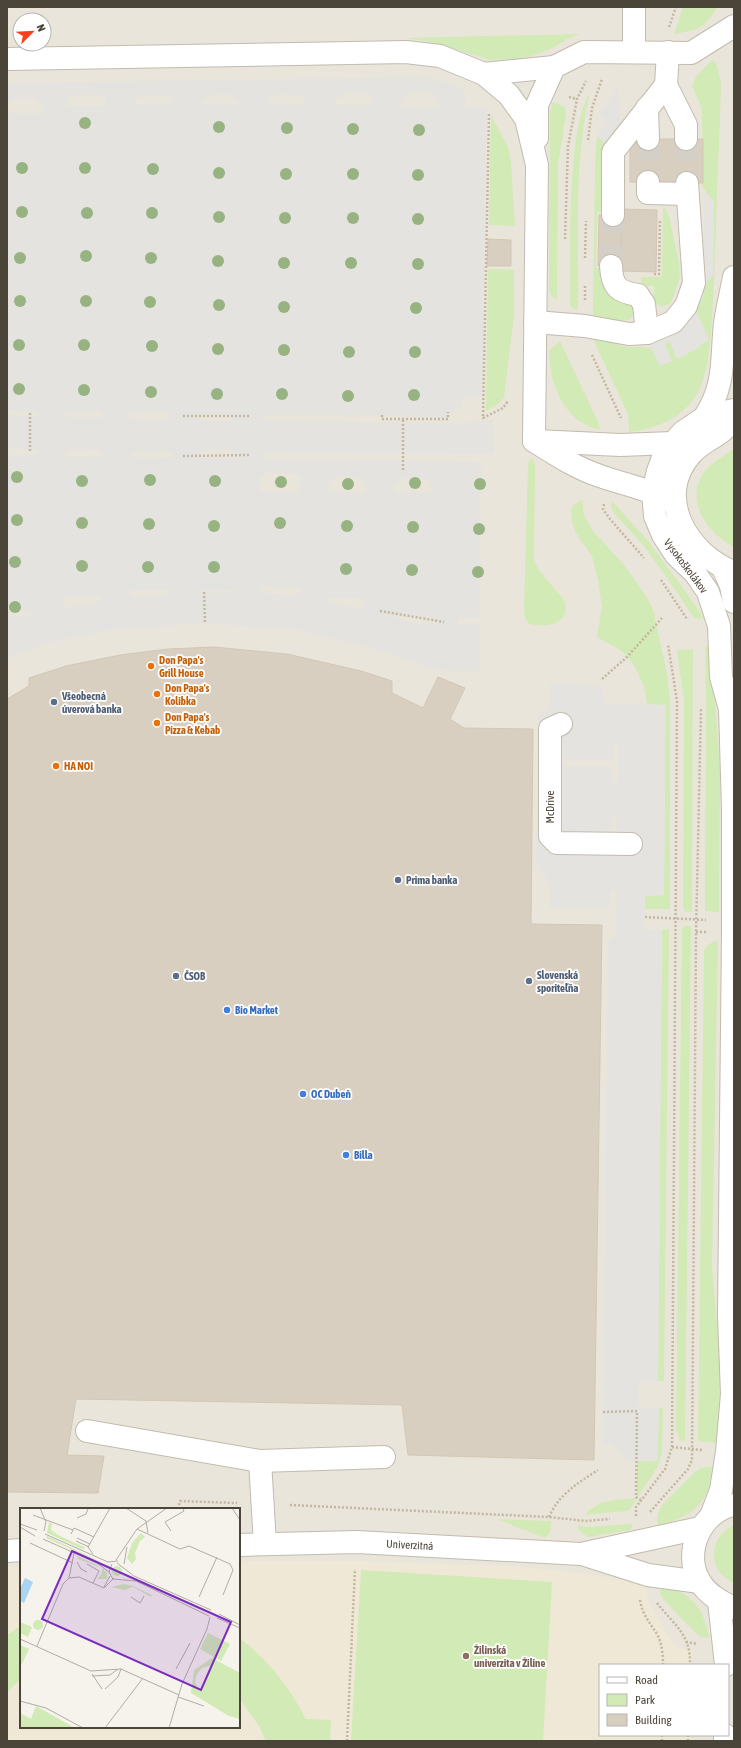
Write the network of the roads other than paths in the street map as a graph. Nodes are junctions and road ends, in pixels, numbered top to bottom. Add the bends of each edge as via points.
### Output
1 (634, 7) edge
2 (734, 26) edge
3 (634, 52) junction
4 (668, 52) junction
5 (7, 59) edge
6 (554, 67) junction
7 (484, 74) junction
8 (666, 85) junction
9 (647, 108) junction
10 (648, 139) tunnel mouth
11 (686, 139) tunnel mouth
12 (537, 165) junction
13 (648, 182) tunnel mouth
14 (613, 215) tunnel mouth
15 (611, 266) tunnel mouth
16 (734, 278) edge
17 (535, 322) junction
18 (648, 333) junction
19 (734, 410) edge
20 (734, 416) edge
21 (704, 418) junction
22 (534, 441) junction
23 (673, 443) junction
24 (653, 492) junction
25 (675, 503) junction
26 (729, 570) edge
27 (734, 602) edge
28 (732, 703) edge
29 (561, 724) dead end
30 (631, 844) dead end
31 (87, 1432) dead end
32 (384, 1457) dead end
33 (260, 1462) junction
34 (734, 1505) edge
35 (705, 1522) junction
36 (265, 1544) junction
37 (240, 1545) edge
38 (20, 1550) edge
39 (7, 1551) edge
40 (581, 1554) junction
41 (700, 1582) junction
42 (726, 1604) edge
43 (726, 1664) edge

1 - 3 street
2 - 4 street via 691,53
3 - 4 street
3 - 6 street via 584,52
4 - 8 street
5 - 7 street via 406,52 440,56
6 - 7 street
6 - 12 street via 537,105
7 - 12 street via 509,95 526,119
8 - 9 street
8 - 11 street via 686,126
9 - 10 street
9 - 14 street via 613,152
12 - 17 street
13 - 18 street via 648,193 687,188 694,283 686,306 673,322
15 - 18 street via 612,281 617,288 638,296 644,304
16 - 21 street, Vysokoškolákov via 725,322 719,390
17 - 18 street via 585,326 628,334
17 - 22 street
19 - 21 street, Vysokoškolákov
20 - 25 street, Vysokoškolákov via 730,425 718,436 700,446 684,464 679,475
21 - 23 street, Vysokoškolákov
22 - 23 street via 620,445
22 - 24 street via 574,466
23 - 24 street, Vysokoškolákov via 664,455
24 - 25 street
24 - 28 street, Vysokoškolákov via 655,516 663,535 676,555 695,573 708,592 719,626 721,677
25 - 26 street, Vysokoškolákov via 680,522 693,544 706,557
26 - 27 street, Vysokoškolákov
28 - 35 street, Vysokoškolákov via 733,933 729,1316 732,1394 721,1490
29 - 30 street, McDrive via 550,729 550,836 556,843
31 - 33 street
32 - 33 street
33 - 36 street
34 - 35 street via 725,1507
35 - 40 street, Univerzitná via 642,1541
35 - 41 street, Vysokoškolákov via 694,1546 694,1565
36 - 37 street, Univerzitná
36 - 40 street, Univerzitná via 357,1542
38 - 39 street
40 - 41 street, Univerzitná via 642,1573
41 - 42 street, Vysokoškolákov
42 - 43 street, Vysokoškolákov

